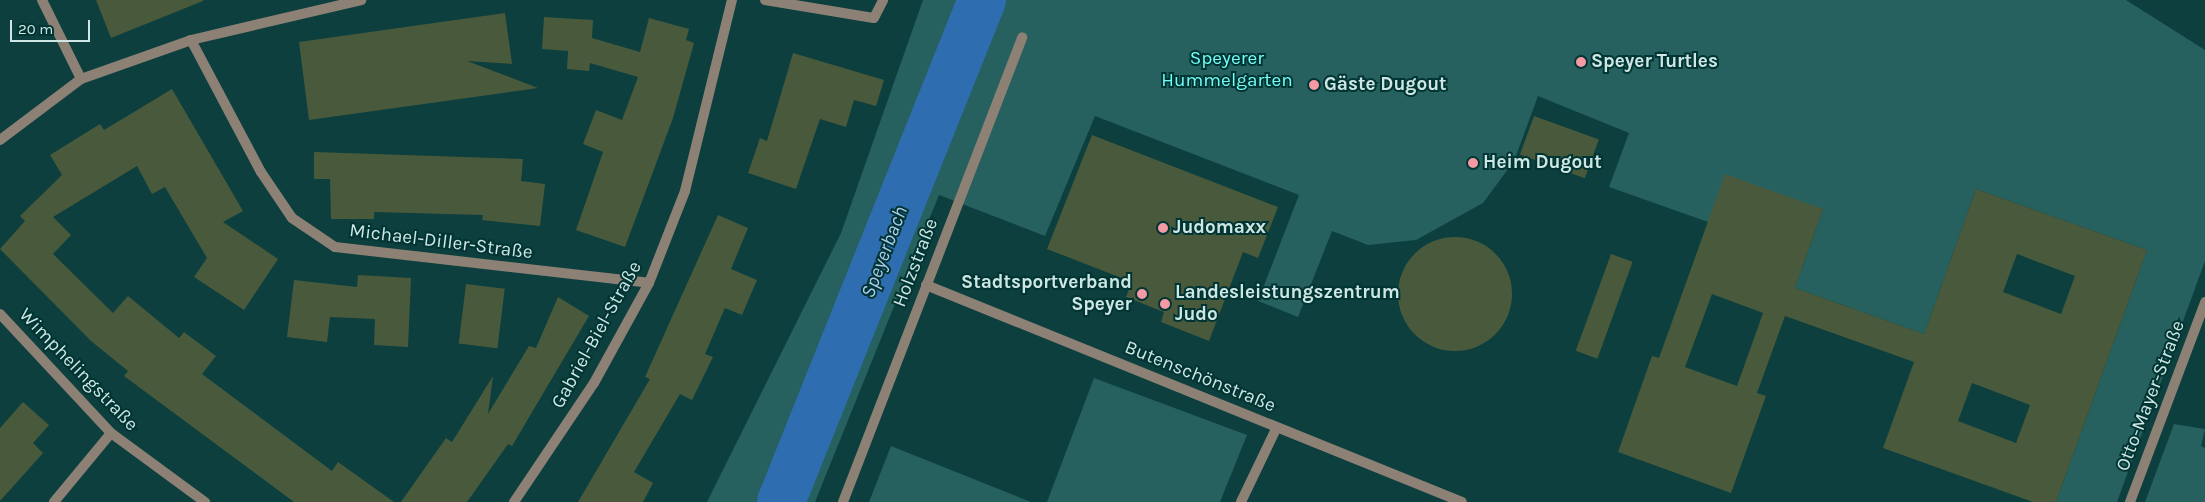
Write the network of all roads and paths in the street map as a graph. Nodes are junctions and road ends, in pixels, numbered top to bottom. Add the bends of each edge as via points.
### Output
1 (42, 0) edge
2 (361, 0) edge
3 (732, 0) edge
4 (765, 0) edge
5 (883, 0) edge
6 (1022, 36) dead end
7 (191, 40) junction
8 (81, 79) junction
9 (0, 140) edge
10 (650, 282) junction
11 (926, 285) junction
12 (2205, 302) edge
13 (0, 314) edge
14 (1277, 427) junction
15 (111, 433) junction
16 (54, 502) edge
17 (205, 502) edge
18 (514, 502) edge
19 (843, 502) edge
20 (1240, 502) edge
21 (1462, 502) edge
22 (2130, 502) edge

1 - 8 street
2 - 7 street
3 - 10 street, Gabriel-Biel-Straße via 685,191
4 - 5 street via 874,18
6 - 11 street, Holzstraße
7 - 8 street
7 - 10 street, Michael-Diller-Straße via 261,172 292,218 335,247
8 - 9 street
10 - 18 street, Gabriel-Biel-Straße via 594,383
11 - 14 street, Butenschönstraße
11 - 19 street, Holzstraße
12 - 22 street, Otto-Mayer-Straße
13 - 15 street, Wimphelingstraße
14 - 20 street
14 - 21 street, Butenschönstraße
15 - 16 street
15 - 17 street, Wimphelingstraße

